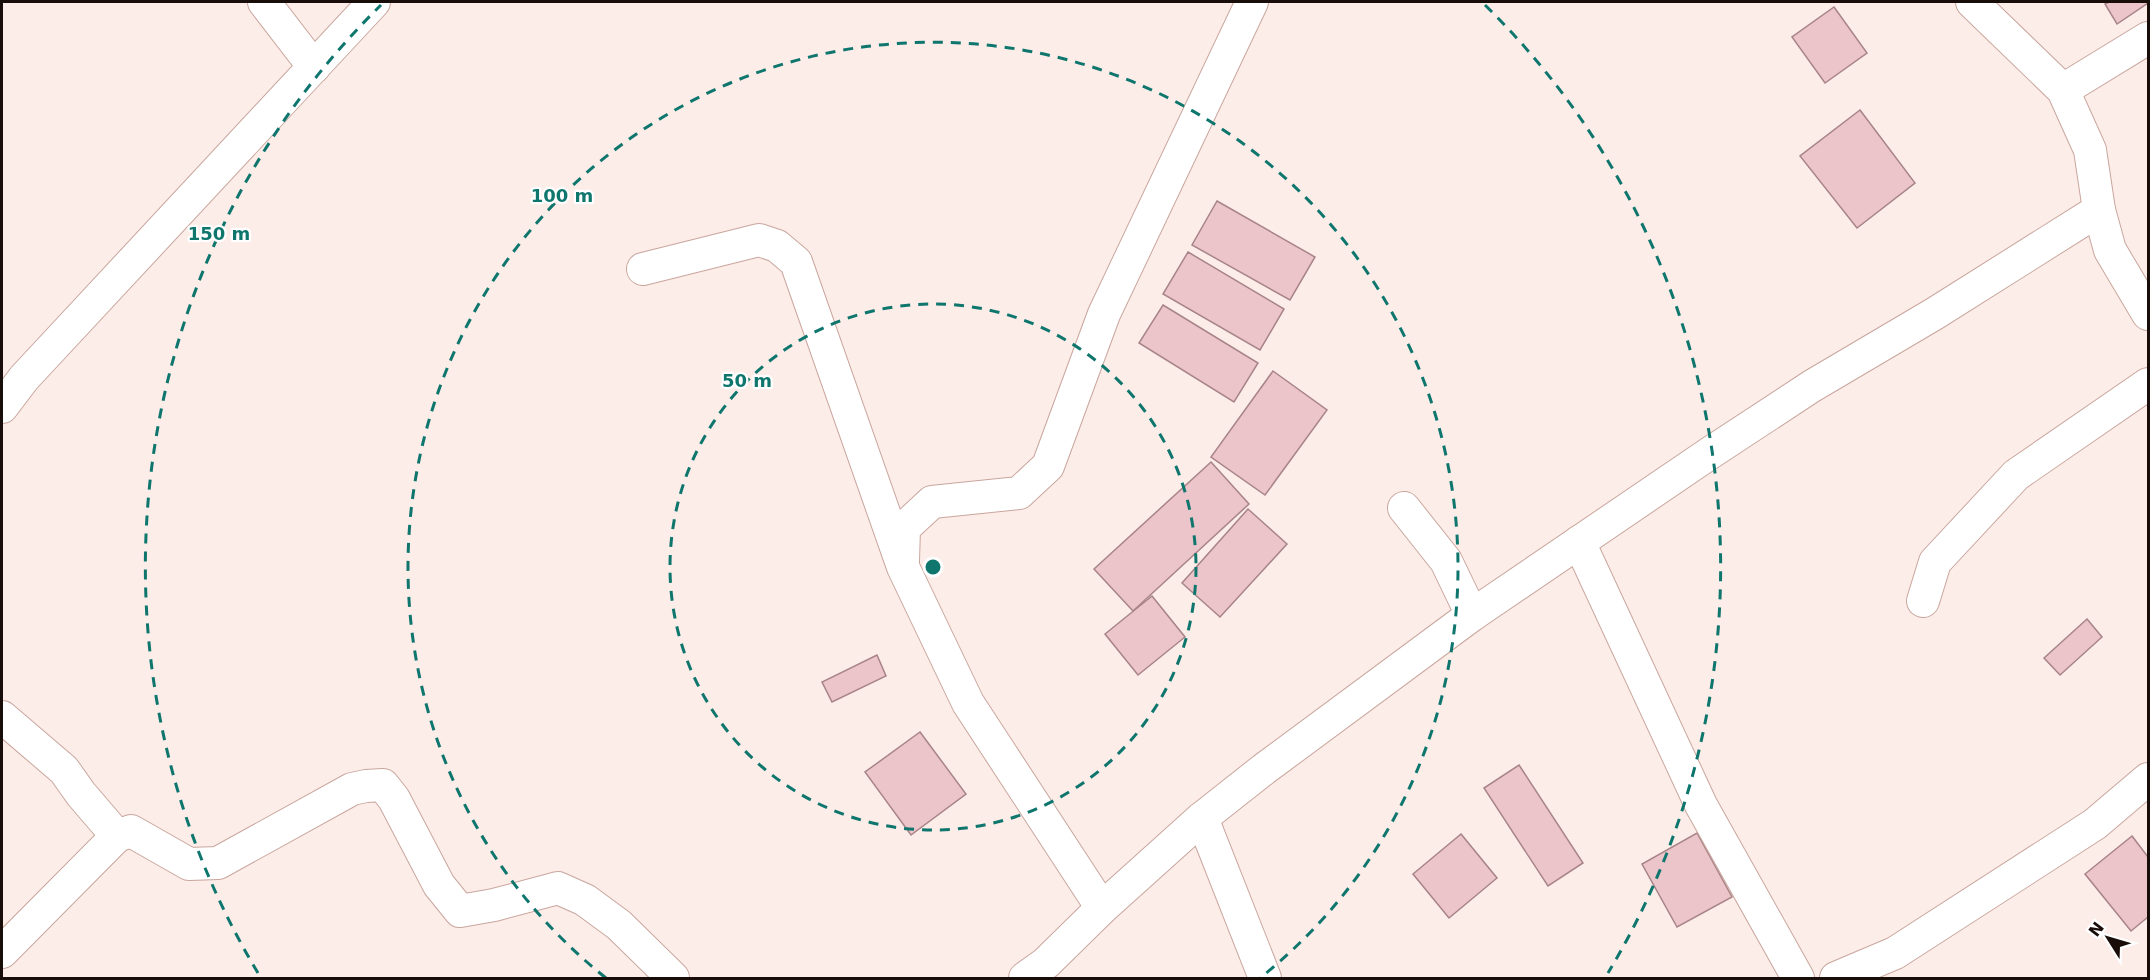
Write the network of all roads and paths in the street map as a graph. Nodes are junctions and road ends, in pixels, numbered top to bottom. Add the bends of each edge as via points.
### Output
1 (264, 2) edge
2 (374, 2) edge
3 (1252, 2) edge
4 (1972, 2) edge
5 (2148, 38) edge
6 (315, 67) junction
7 (2062, 90) junction
8 (2099, 210) junction
9 (643, 269) dead end
10 (2148, 314) edge
11 (2148, 384) edge
12 (2, 407) edge
13 (1404, 508) dead end
14 (1579, 542) junction
15 (903, 567) junction
16 (1923, 601) dead end
17 (1472, 615) junction
18 (2, 717) edge
19 (2148, 779) edge
20 (1202, 818) junction
21 (117, 836) junction
22 (1102, 908) junction
23 (2, 952) edge
24 (674, 978) edge
25 (1025, 978) edge
26 (1265, 978) edge
27 (1798, 978) edge
28 (1836, 978) edge

1 - 6 street
2 - 6 street
3 - 15 street via 1104,314 1048,466 1019,494 932,502 904,528
4 - 7 street
5 - 7 street
6 - 12 street via 24,378
7 - 8 street via 2090,150
8 - 10 street via 2110,250
8 - 14 street via 1812,386
9 - 15 street via 759,240 777,246 796,262
11 - 16 street via 2016,475 1935,562
13 - 17 street via 1446,561
14 - 17 street
14 - 27 street via 1701,805
15 - 22 street via 968,703
17 - 20 street
18 - 21 street via 64,770
19 - 28 street via 2095,824 1895,953
20 - 22 street
20 - 26 street
21 - 23 street
21 - 24 street via 130,831 189,864 218,863 352,789 383,785 439,885 460,911 558,888 585,900 618,925
22 - 25 street via 1046,963

